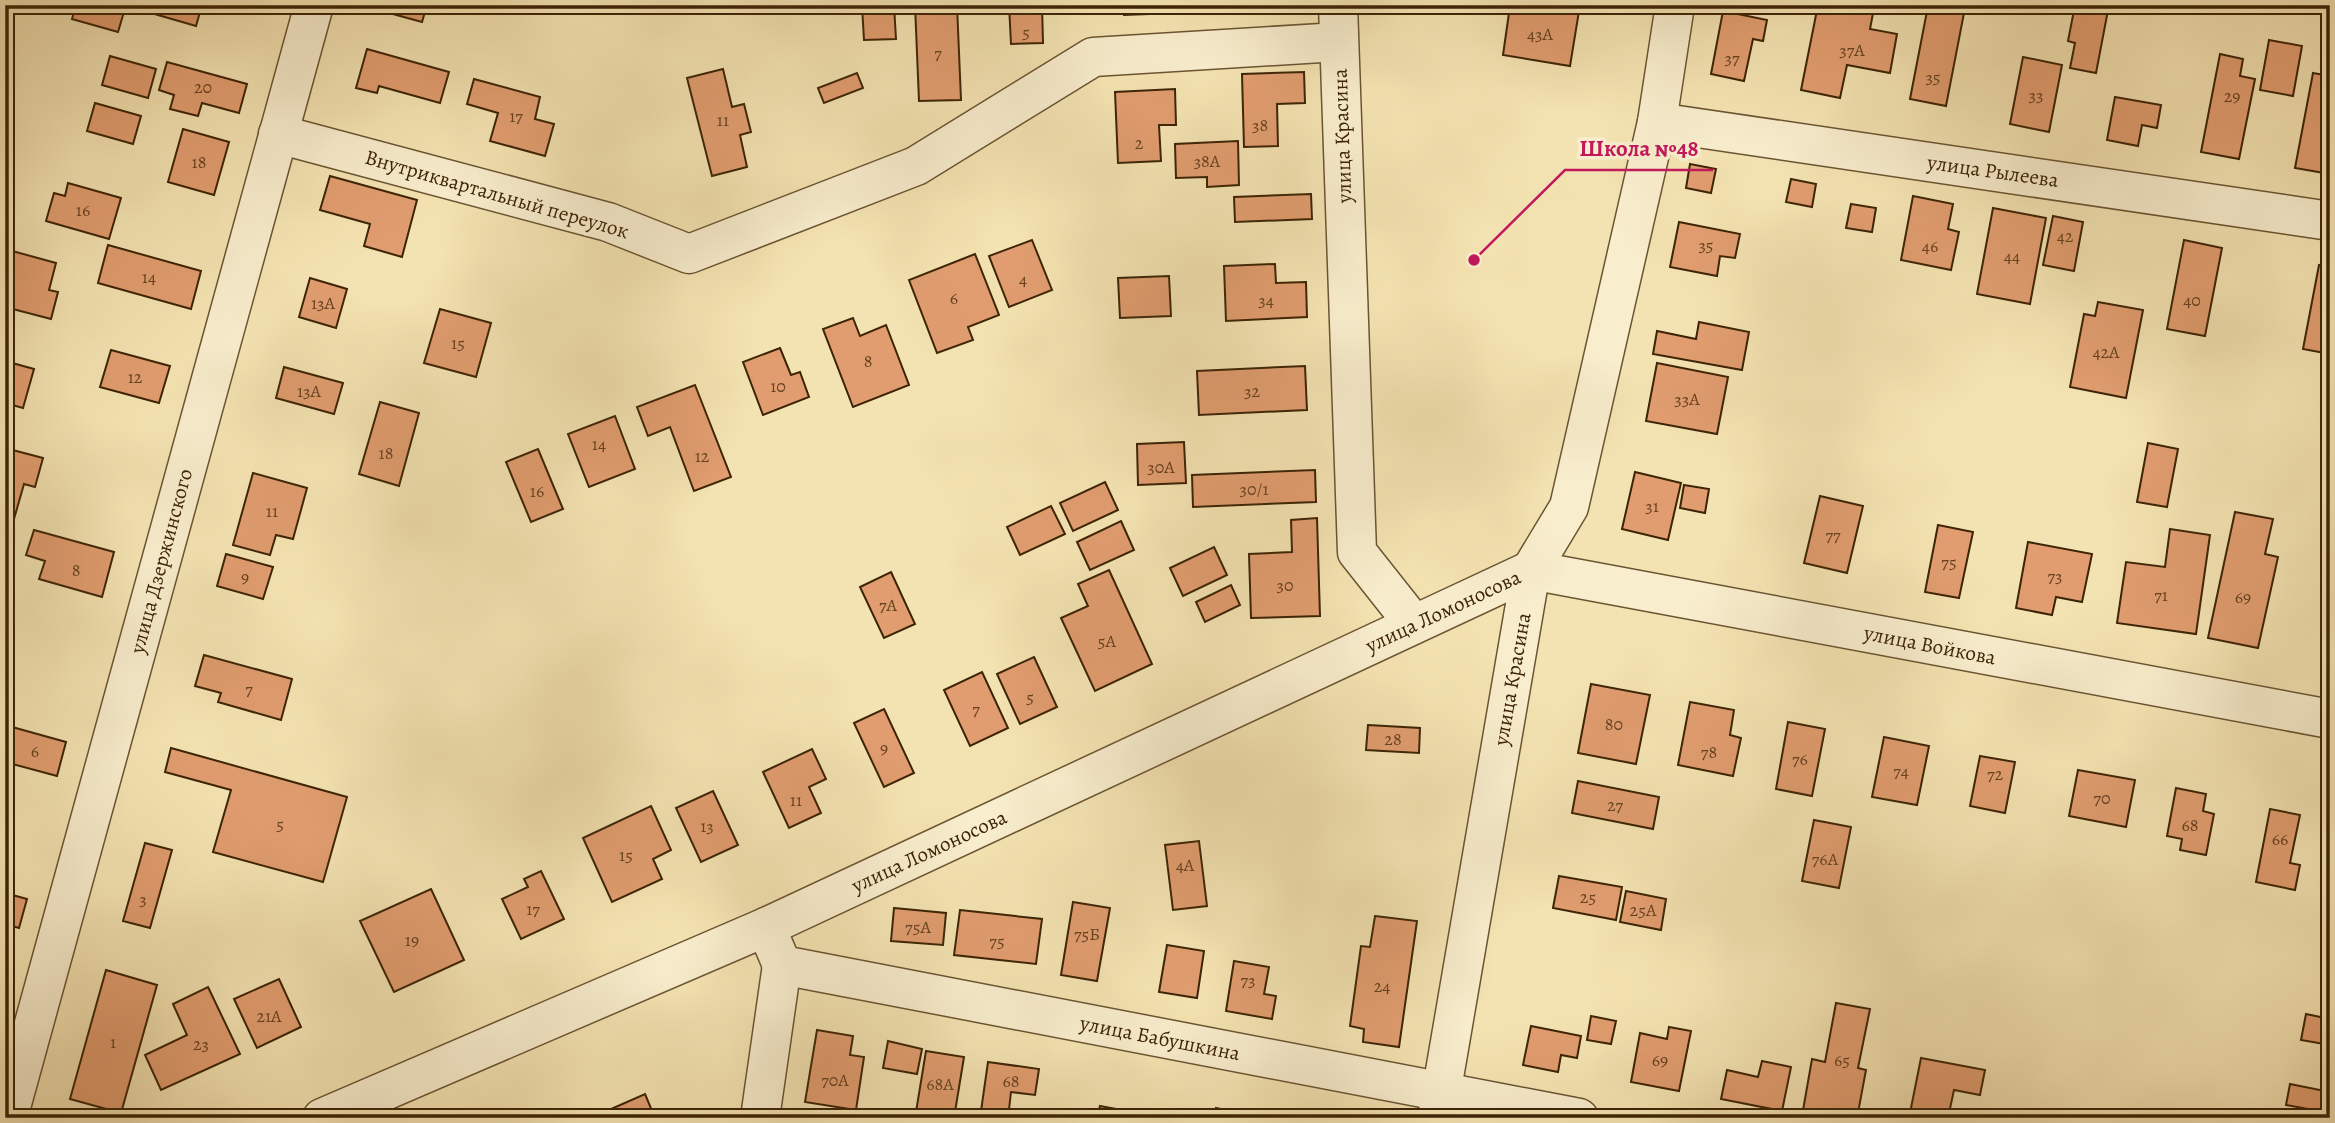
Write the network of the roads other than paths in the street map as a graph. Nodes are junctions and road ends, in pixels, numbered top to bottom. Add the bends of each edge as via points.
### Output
1 (314, 5) edge
2 (1675, 5) edge
3 (1338, 24) edge
4 (1657, 122) junction
5 (278, 134) junction
6 (2330, 221) edge
7 (1531, 570) junction
8 (1414, 624) junction
9 (2330, 719) edge
10 (766, 927) junction
11 (782, 965) junction
12 (1439, 1105) edge
13 (8, 1118) edge
14 (322, 1118) edge
15 (760, 1118) edge
16 (1579, 1118) edge

1 - 5 street, улица Дзержинского
2 - 4 street, улица Красина
3 - 5 street, Внутриквартальный переулок via 1093,57 916,166 689,254 608,222
3 - 8 street, улица Красина via 1357,552
4 - 6 street, улица Рылеева
4 - 7 street, улица Красина via 1569,507
5 - 13 street, улица Дзержинского
7 - 8 street, улица Ломоносова
7 - 9 street, улица Войкова
7 - 12 street, улица Красина
8 - 10 street, улица Ломоносова
10 - 11 street
10 - 14 street, улица Ломоносова
11 - 12 street, улица Бабушкина
11 - 15 street
12 - 16 street, улица Бабушкина

